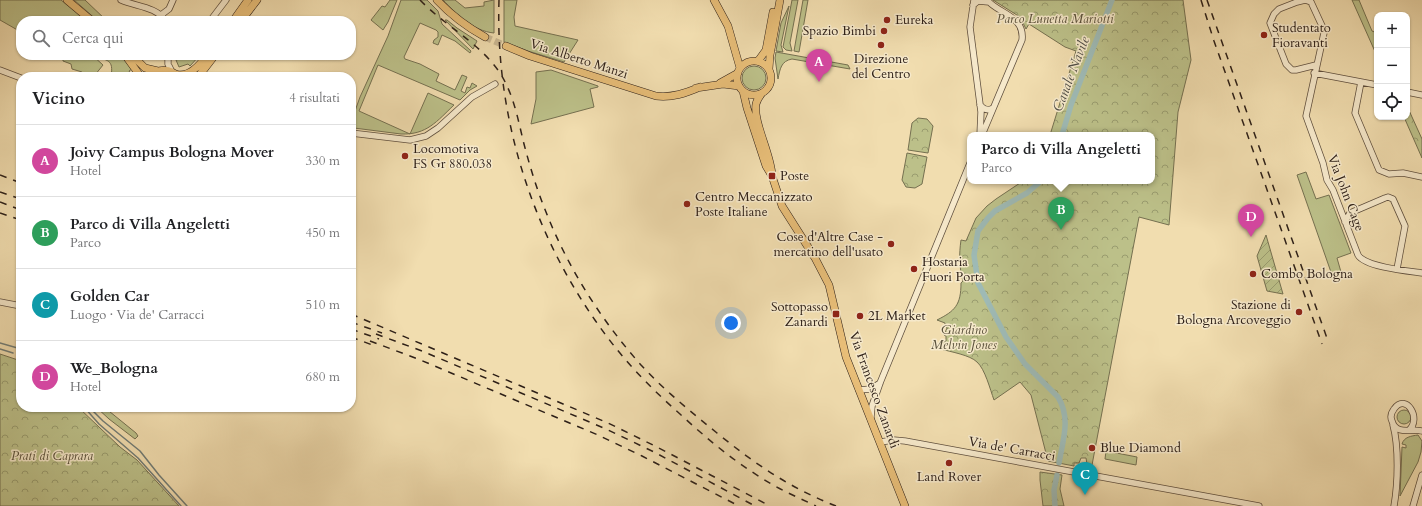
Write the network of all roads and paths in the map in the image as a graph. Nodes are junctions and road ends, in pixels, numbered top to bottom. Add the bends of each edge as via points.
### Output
1 (67, 0) edge
2 (122, 0) edge
3 (173, 0) edge
4 (226, 0) edge
5 (248, 0) edge
6 (257, 0) edge
7 (437, 0) edge
8 (714, 0) edge
9 (775, 0) edge
10 (780, 0) edge
11 (988, 1) edge
12 (973, 3) edge
13 (161, 15) joint
14 (86, 16) edge
15 (214, 16) edge
16 (237, 16) edge
17 (245, 16) edge
18 (485, 37) tunnel mouth
19 (506, 46) tunnel mouth
20 (735, 46) junction
21 (129, 60) edge
22 (137, 60) edge
23 (166, 60) edge
24 (168, 60) edge
25 (203, 60) edge
26 (211, 60) edge
27 (754, 61) junction
28 (1316, 65) junction
29 (769, 69) junction
30 (0, 70) edge
31 (159, 71) junction
32 (739, 71) junction
33 (137, 72) edge
34 (171, 72) edge
35 (174, 72) edge
36 (190, 72) edge
37 (202, 72) edge
38 (1314, 73) junction
39 (16, 76) edge
40 (1361, 82) junction
41 (495, 84) dead end
42 (718, 84) junction
43 (1374, 84) edge
44 (741, 88) junction
45 (762, 93) junction
46 (1410, 93) edge
47 (1422, 95) edge
48 (980, 105) junction
49 (993, 108) junction
50 (981, 132) edge
51 (982, 132) edge
52 (356, 134) edge
53 (967, 170) edge
54 (772, 176) junction
55 (1422, 177) edge
56 (1345, 222) junction
57 (1397, 269) junction
58 (1422, 273) edge
59 (0, 302) edge
60 (16, 305) edge
61 (880, 383) junction
62 (859, 390) junction
63 (1417, 412) junction
64 (871, 420) junction
65 (1392, 421) junction
66 (1421, 426) edge
67 (1407, 431) junction
68 (880, 442) junction
69 (1396, 444) junction
70 (1422, 475) edge
71 (905, 506) edge
72 (1259, 506) edge
73 (1394, 506) edge
74 (1413, 506) edge

1 - 14 main road
2 - 13 street
3 - 13 street via 170,9
4 - 15 street
5 - 16 main road
6 - 17 main road
7 - 18 main road via 456,19
8 - 20 main road
9 - 27 main road via 766,50
10 - 29 main road
11 - 12 street
11 - 49 street via 1018,22 1022,31 1022,40
12 - 48 street via 970,27
19 - 42 main road, Via Alberto Manzi via 530,56 646,92 667,93
20 - 27 main road via 742,56
20 - 32 main road
21 - 33 main road
22 - 31 main road via 145,68
23 - 31 street
24 - 35 street
25 - 36 main road
26 - 37 main road
27 - 29 main road via 763,63
27 - 32 main road via 745,64
28 - 28 street via 1324,33 1311,2 1305,0 1279,9 1270,23 1286,64 1292,70
28 - 38 street, Via John Cage
29 - 45 main road via 772,79
30 - 39 street
31 - 34 main road
32 - 42 main road, Via Alberto Manzi
32 - 44 main road via 737,79
38 - 40 street
38 - 56 street, Via John Cage via 1307,122
40 - 43 street
40 - 55 street via 1355,113 1379,170 1389,174 1403,173
41 - 52 street via 472,97 426,136 410,140
42 - 44 main road, Via Alberto Manzi
44 - 45 main road via 753,95
44 - 54 main road, Via Francesco Zanardi via 756,140
45 - 54 main road, Via Francesco Zanardi via 757,100 756,111
46 - 47 street
48 - 49 street via 986,109
48 - 50 street
49 - 51 street
53 - 61 street
54 - 62 main road, Via Francesco Zanardi via 782,206 829,285 843,347
56 - 57 street, Via John Cage via 1360,259
56 - 57 street via 1350,213 1388,197 1393,200 1405,226
57 - 58 street, Via John Cage
59 - 60 street
61 - 62 street via 871,389
61 - 64 street via 872,406
62 - 64 main road, Via Francesco Zanardi
63 - 65 street via 1408,404 1399,405 1393,410
63 - 66 street
63 - 67 street via 1417,423
64 - 68 main road, Via Francesco Zanardi
65 - 67 street via 1395,427
65 - 69 street
66 - 67 street via 1417,430
67 - 69 street via 1398,437
68 - 71 main road, Via Francesco Zanardi
68 - 72 street, Via de' Carracci via 905,441
69 - 73 street
70 - 74 street

